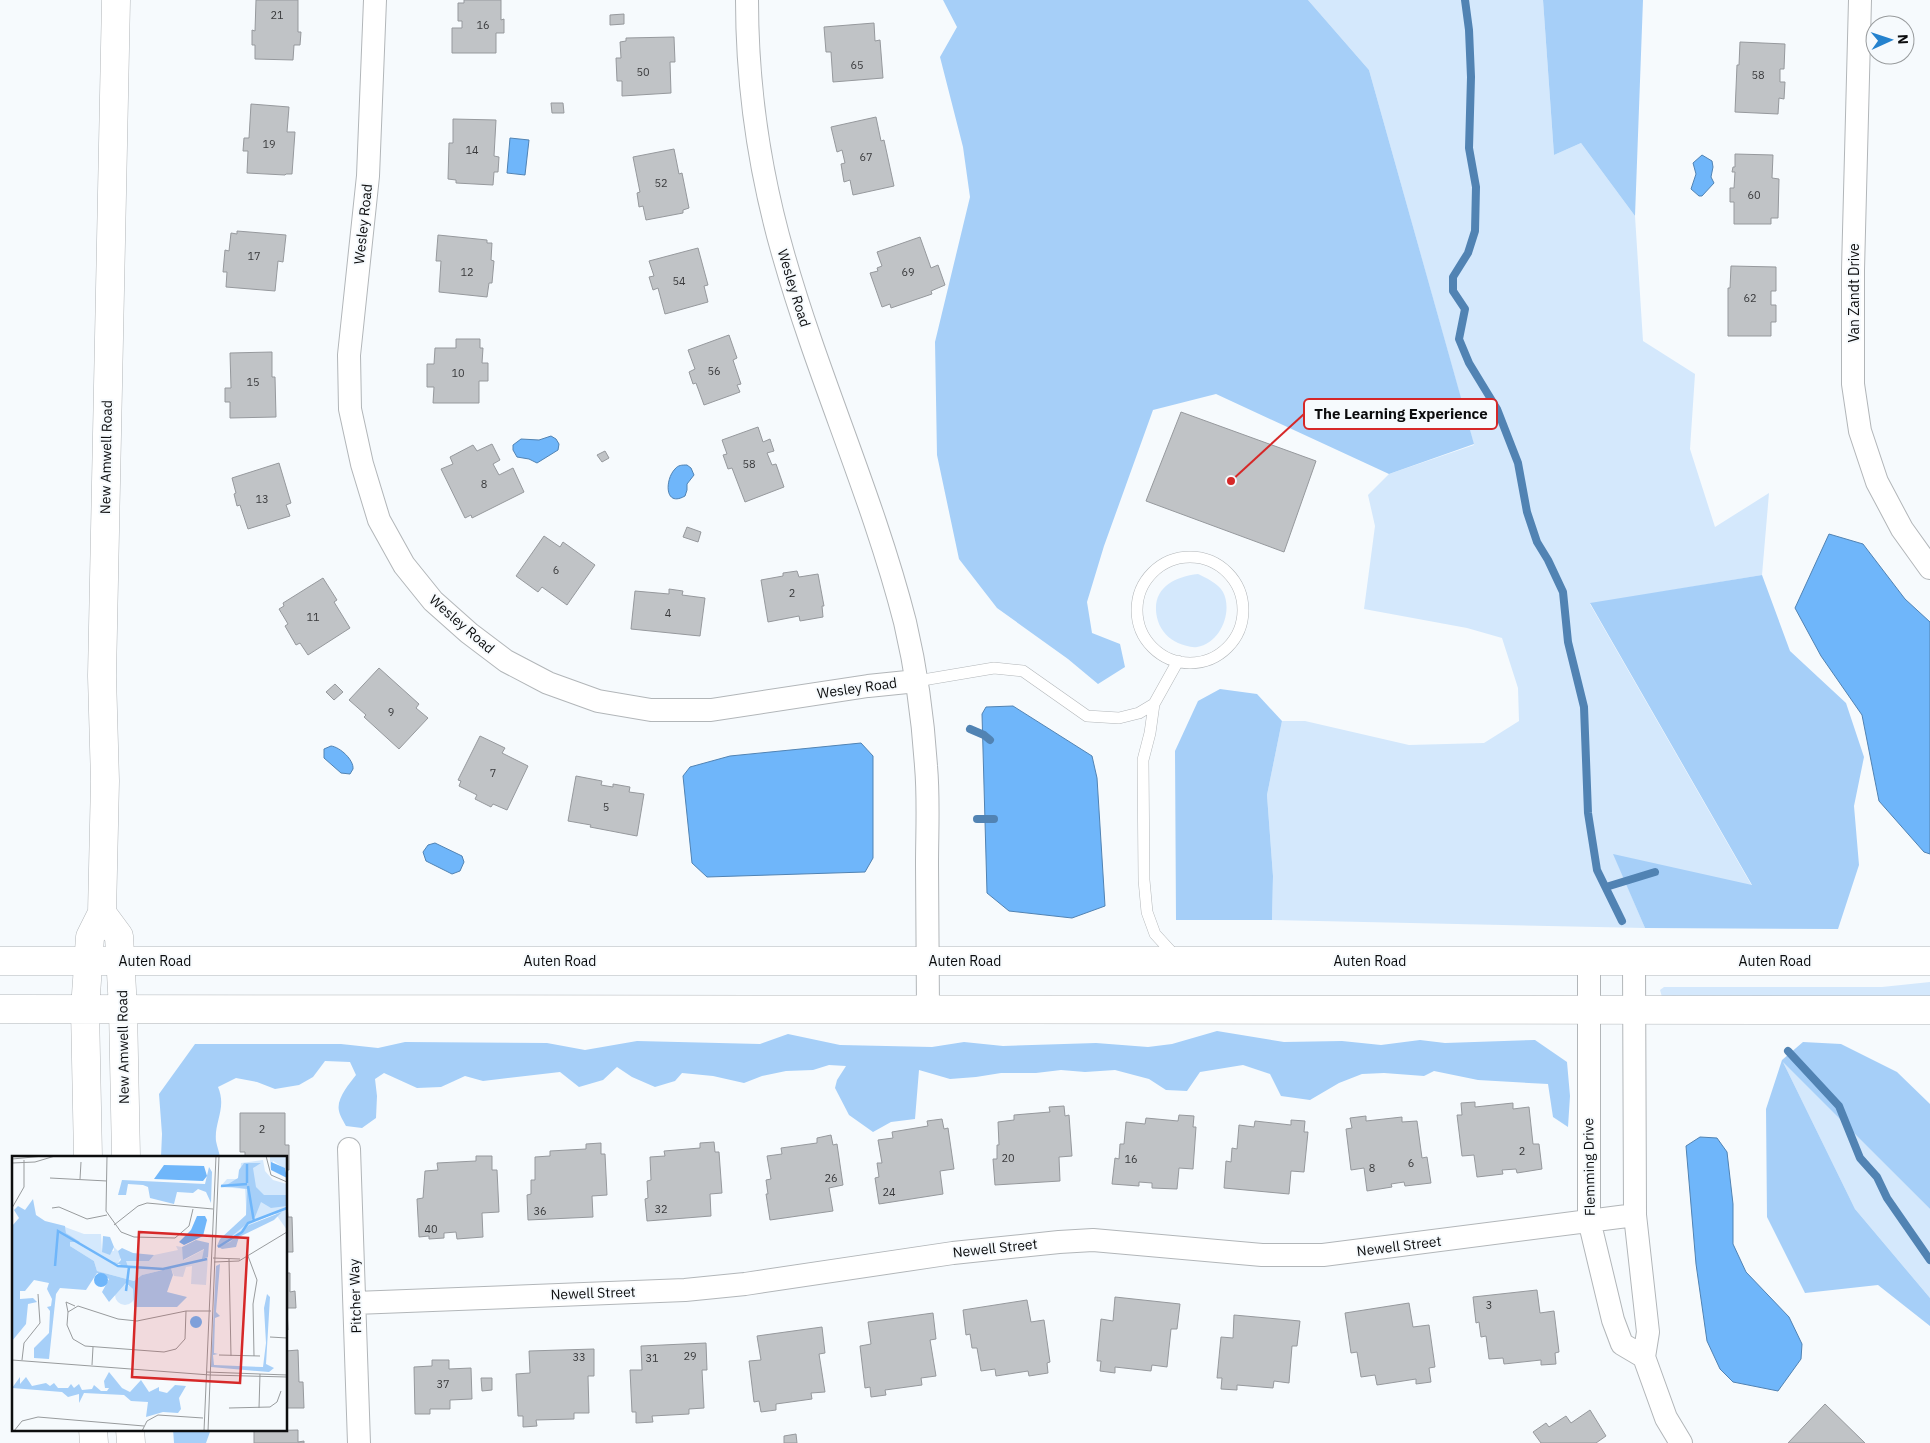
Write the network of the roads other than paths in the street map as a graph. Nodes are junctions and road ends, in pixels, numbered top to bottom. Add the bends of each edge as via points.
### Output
1 (116, 0) edge
2 (375, 0) edge
3 (747, 0) edge
4 (1860, 0) edge
5 (1930, 568) edge
6 (1178, 661) junction
7 (917, 681) junction
8 (1154, 704) junction
9 (102, 914) junction
10 (0, 960) edge
11 (89, 961) junction
12 (121, 961) junction
13 (928, 961) junction
14 (1180, 961) junction
15 (1589, 961) junction
16 (1634, 961) junction
17 (1930, 961) edge
18 (0, 1009) edge
19 (85, 1009) junction
20 (123, 1010) junction
21 (928, 1010) junction
22 (1930, 1010) edge
23 (1588, 1011) junction
24 (1634, 1011) junction
25 (349, 1149) dead end
26 (88, 1156) edge
27 (126, 1156) edge
28 (1635, 1215) junction
29 (1590, 1220) junction
30 (354, 1303) junction
31 (1644, 1357) junction
32 (94, 1430) edge
33 (130, 1430) edge
34 (94, 1443) edge
35 (131, 1443) edge
36 (359, 1443) edge
37 (1681, 1443) edge

1 - 9 street, New Amwell Road via 102,676 105,781
2 - 7 street, Wesley Road via 368,176 349,354 350,409 379,520 404,565 433,601 506,661 548,683 598,701 651,710 711,710
3 - 7 street, Wesley Road via 754,112 765,183 783,256 889,564
4 - 5 street, Van Zandt Drive via 1853,384 1860,431 1877,482 1902,529
6 - 6 lane via 1189,664 1220,654 1232,643 1239,628 1242,611 1240,593 1218,566 1202,559 1184,557 1167,562 1153,572 1142,587 1137,604 1138,622 1144,638 1156,651
6 - 8 lane
7 - 8 lane via 994,668 1022,671 1087,716 1119,718
7 - 13 street, Wesley Road via 926,768
8 - 14 lane via 1143,760 1147,912 1155,934
9 - 11 street, New Amwell Road via 90,937
9 - 12 street, New Amwell Road via 120,936
10 - 11 street, Auten Road
11 - 12 street, Auten Road
11 - 19 street, New Amwell Road
12 - 13 street, Auten Road
12 - 20 street, New Amwell Road
13 - 14 street, Auten Road
13 - 21 street, Wesley Road
14 - 15 street, Auten Road
15 - 16 street, Auten Road
15 - 23 street, Flemming Drive
16 - 17 street, Auten Road
16 - 24 street
18 - 19 street
19 - 20 street
19 - 26 street, New Amwell Road
20 - 21 street
20 - 27 street, New Amwell Road
21 - 23 street
22 - 24 street
23 - 24 street
23 - 29 street, Flemming Drive
24 - 28 street
25 - 30 street, Pitcher Way
28 - 29 street, Newell Street
28 - 31 street via 1648,1332
29 - 30 street, Newell Street via 1323,1255 1262,1255 1093,1240 953,1253 685,1290
29 - 31 street, Flemming Drive via 1613,1320 1622,1344
30 - 36 street, Pitcher Way
31 - 37 street via 1666,1418
32 - 34 street
33 - 35 street

